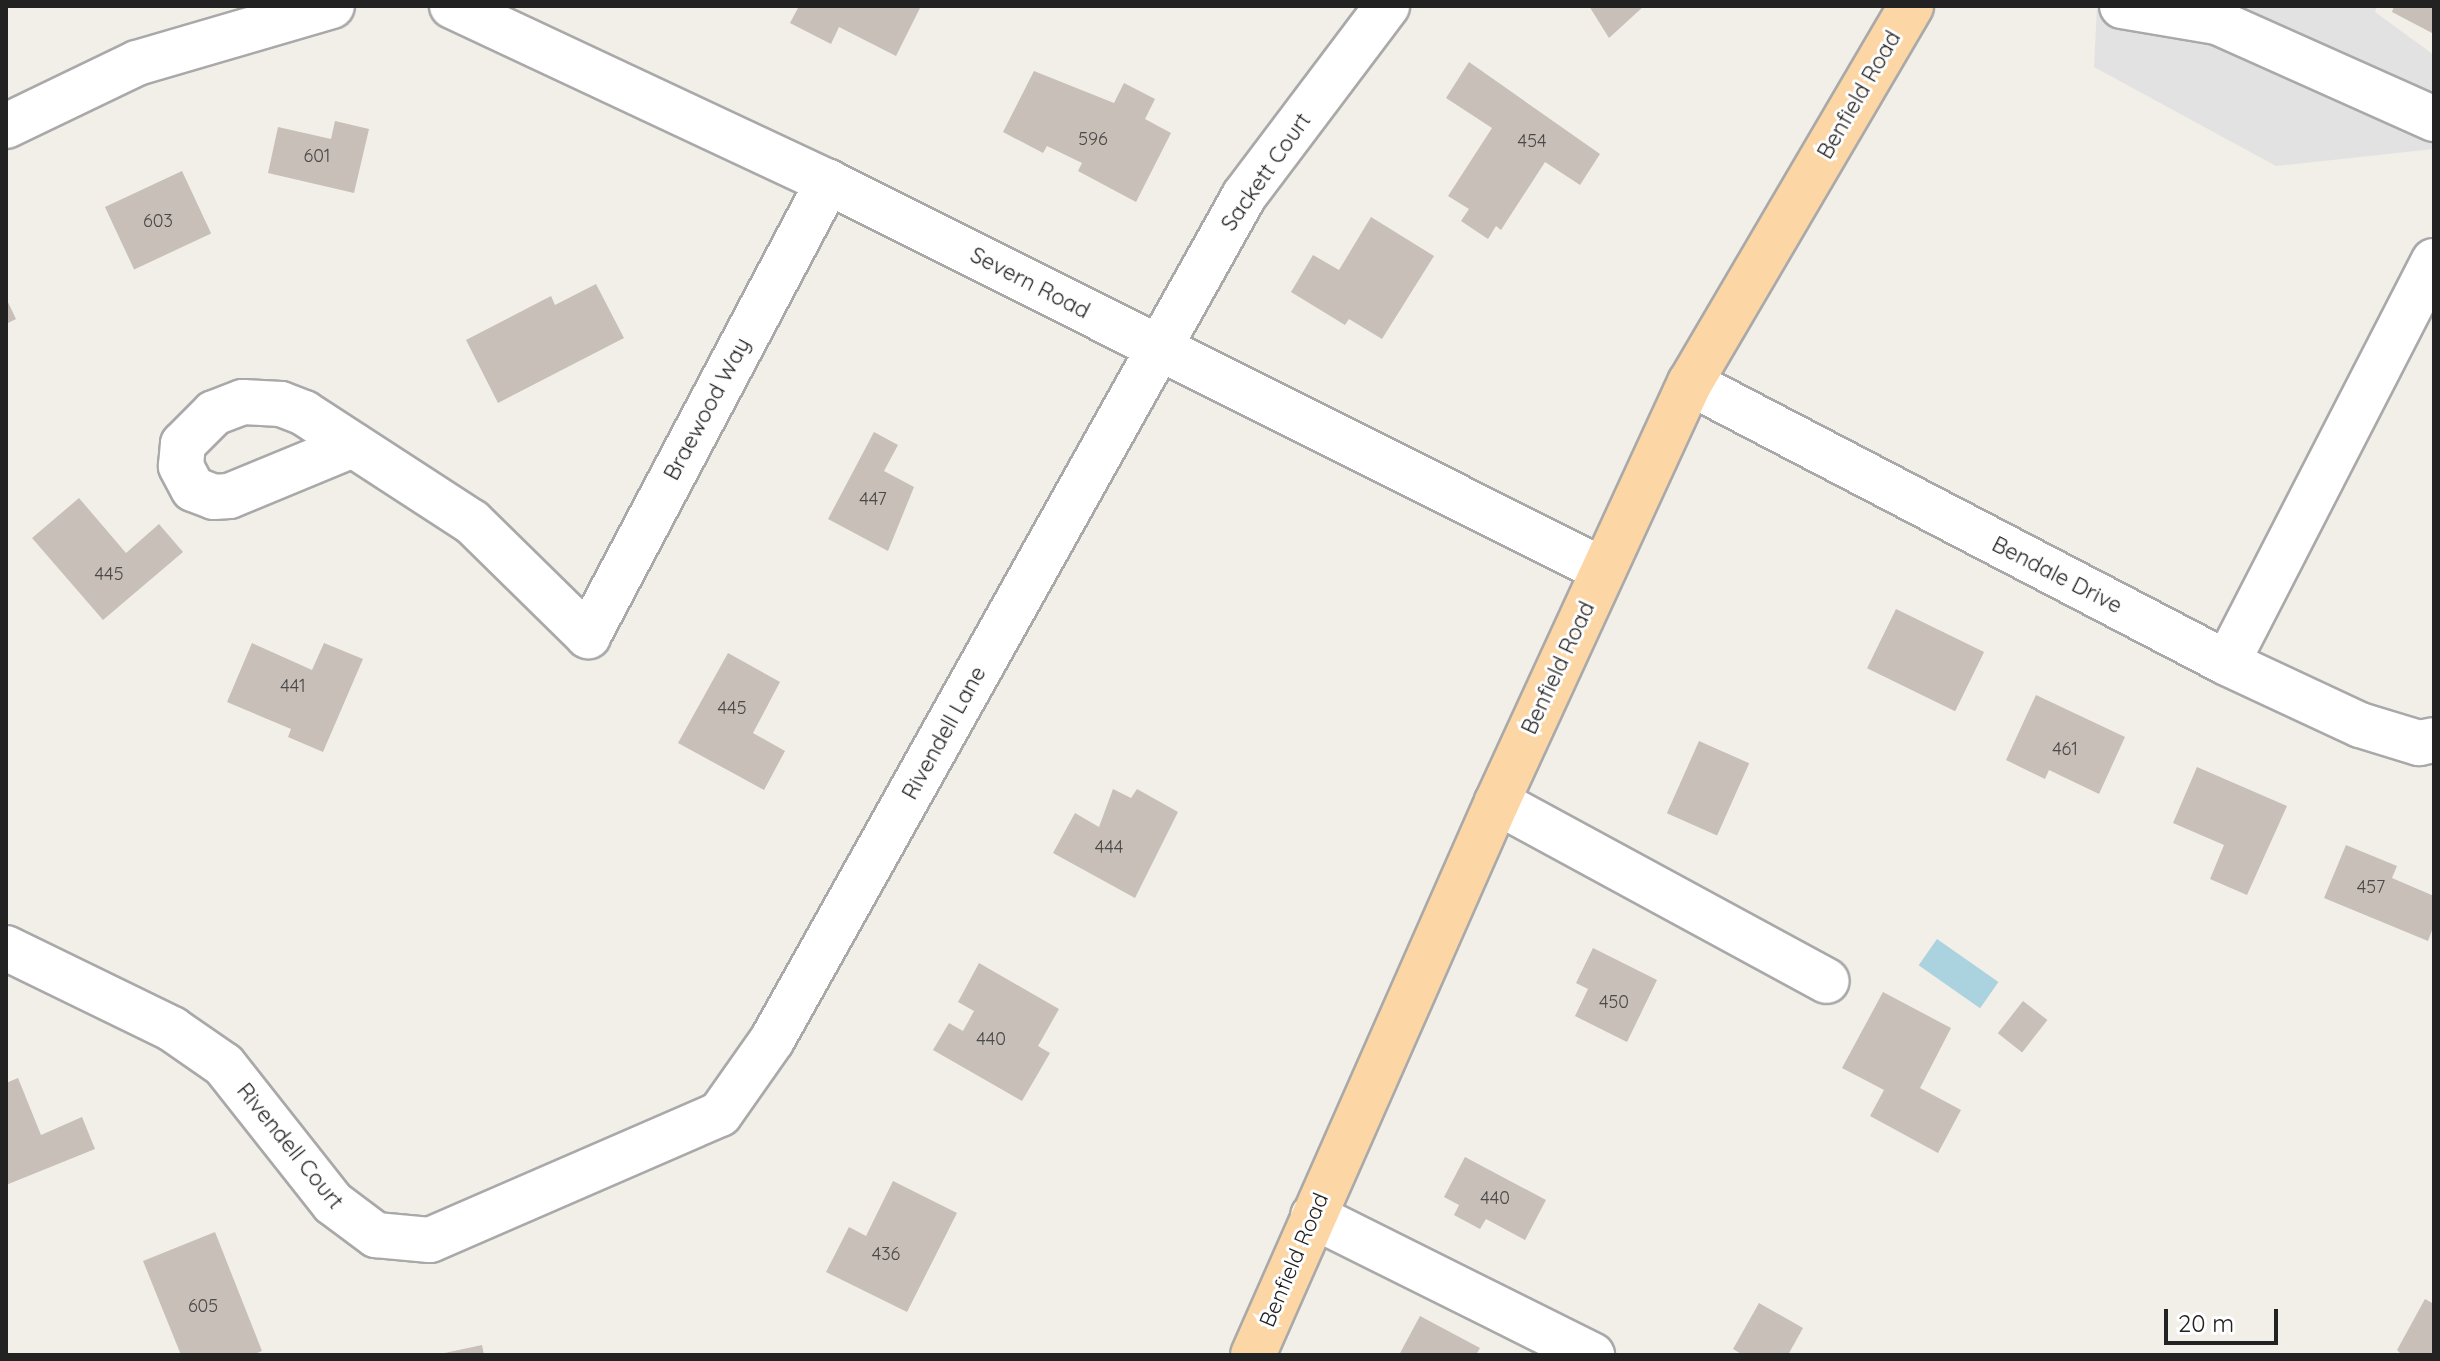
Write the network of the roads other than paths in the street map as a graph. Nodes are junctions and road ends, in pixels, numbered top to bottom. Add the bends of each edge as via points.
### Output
1 (332, 6) edge
2 (452, 6) edge
3 (1387, 6) edge
4 (1911, 6) edge
5 (2122, 6) edge
6 (2434, 119) edge
7 (6, 126) edge
8 (828, 182) junction
9 (2434, 261) edge
10 (1160, 348) junction
11 (1690, 383) junction
12 (353, 445) dead end
13 (1603, 570) junction
14 (2227, 663) junction
15 (2434, 740) edge
16 (1497, 802) junction
17 (6, 948) edge
18 (1826, 981) dead end
19 (720, 1114) joint
20 (1313, 1216) junction
21 (1253, 1355) edge
22 (1592, 1355) edge

1 - 7 street via 137,63
2 - 8 street, Severn Road
3 - 10 street, Sackett Court via 1244,196
4 - 11 main road, Benfield Road
5 - 6 street via 2217,22
8 - 10 street, Severn Road
8 - 12 street, Braewood Way via 588,636 472,522
9 - 14 street
10 - 13 street, Severn Road
10 - 19 street, Rivendell Lane via 772,1040
11 - 13 main road, Benfield Road
11 - 14 street, Bendale Drive
13 - 16 main road, Benfield Road
14 - 15 street, Bendale Drive via 2360,725 2419,743
16 - 18 street
16 - 20 main road, Benfield Road
17 - 19 street, Rivendell Court via 172,1029 224,1065 333,1203 376,1235 430,1240
20 - 21 main road, Benfield Road
20 - 22 street

